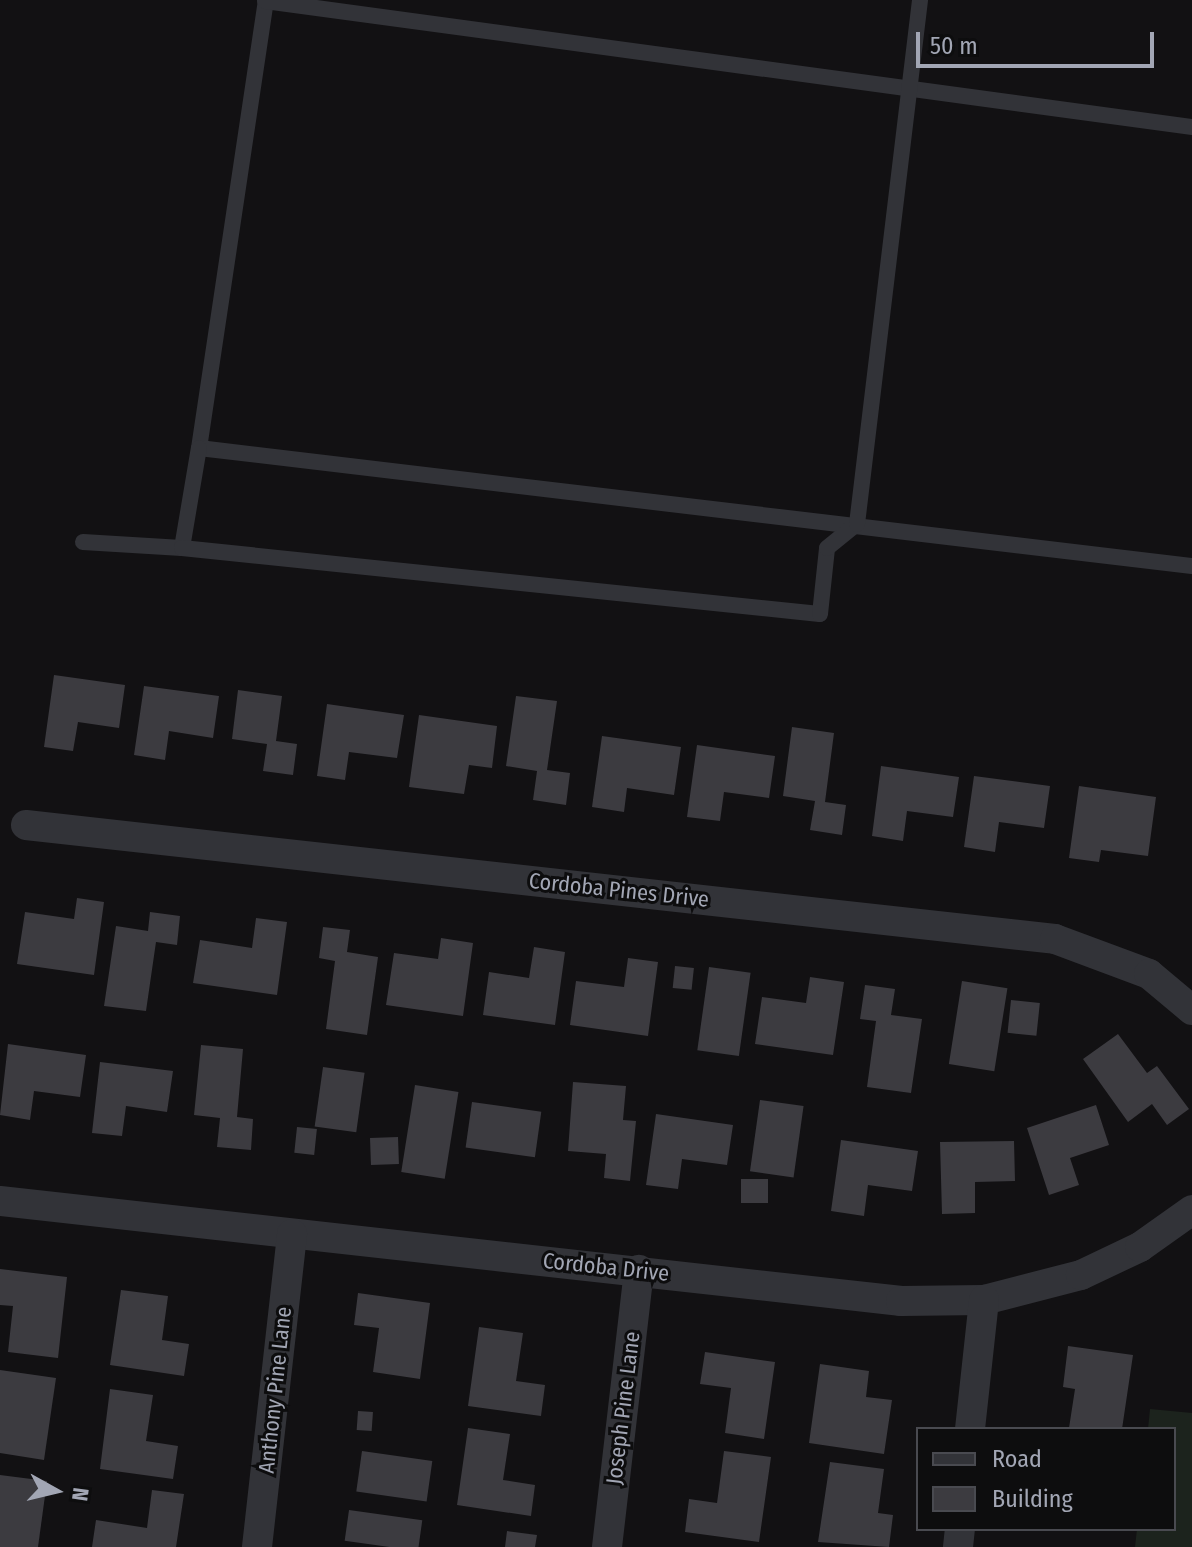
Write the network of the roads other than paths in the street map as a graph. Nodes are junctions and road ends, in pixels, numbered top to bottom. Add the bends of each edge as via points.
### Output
1 (266, 0) edge
2 (920, 0) edge
3 (909, 89) junction
4 (1192, 127) edge
5 (199, 448) junction
6 (857, 524) junction
7 (83, 542) dead end
8 (182, 548) junction
9 (1192, 566) edge
10 (26, 825) dead end
11 (1192, 1010) edge
12 (0, 1201) edge
13 (1192, 1210) edge
14 (292, 1234) junction
15 (639, 1270) junction
16 (984, 1300) junction
17 (970, 1427) edge
18 (257, 1547) edge
19 (607, 1547) edge

1 - 3 lane
1 - 5 lane
2 - 3 lane
3 - 4 lane
3 - 6 lane
5 - 6 lane
5 - 8 lane
6 - 8 lane via 827,548 820,614
6 - 9 lane
7 - 8 lane
10 - 11 street, Cordoba Pines Drive via 1055,939 1138,968
12 - 14 street, Cordoba Drive
13 - 16 street, Cordoba Drive via 1140,1247 1081,1275
14 - 15 street, Cordoba Drive
14 - 18 street, Anthony Pine Lane
15 - 16 street, Cordoba Drive via 901,1301
15 - 19 street, Joseph Pine Lane
16 - 17 street

